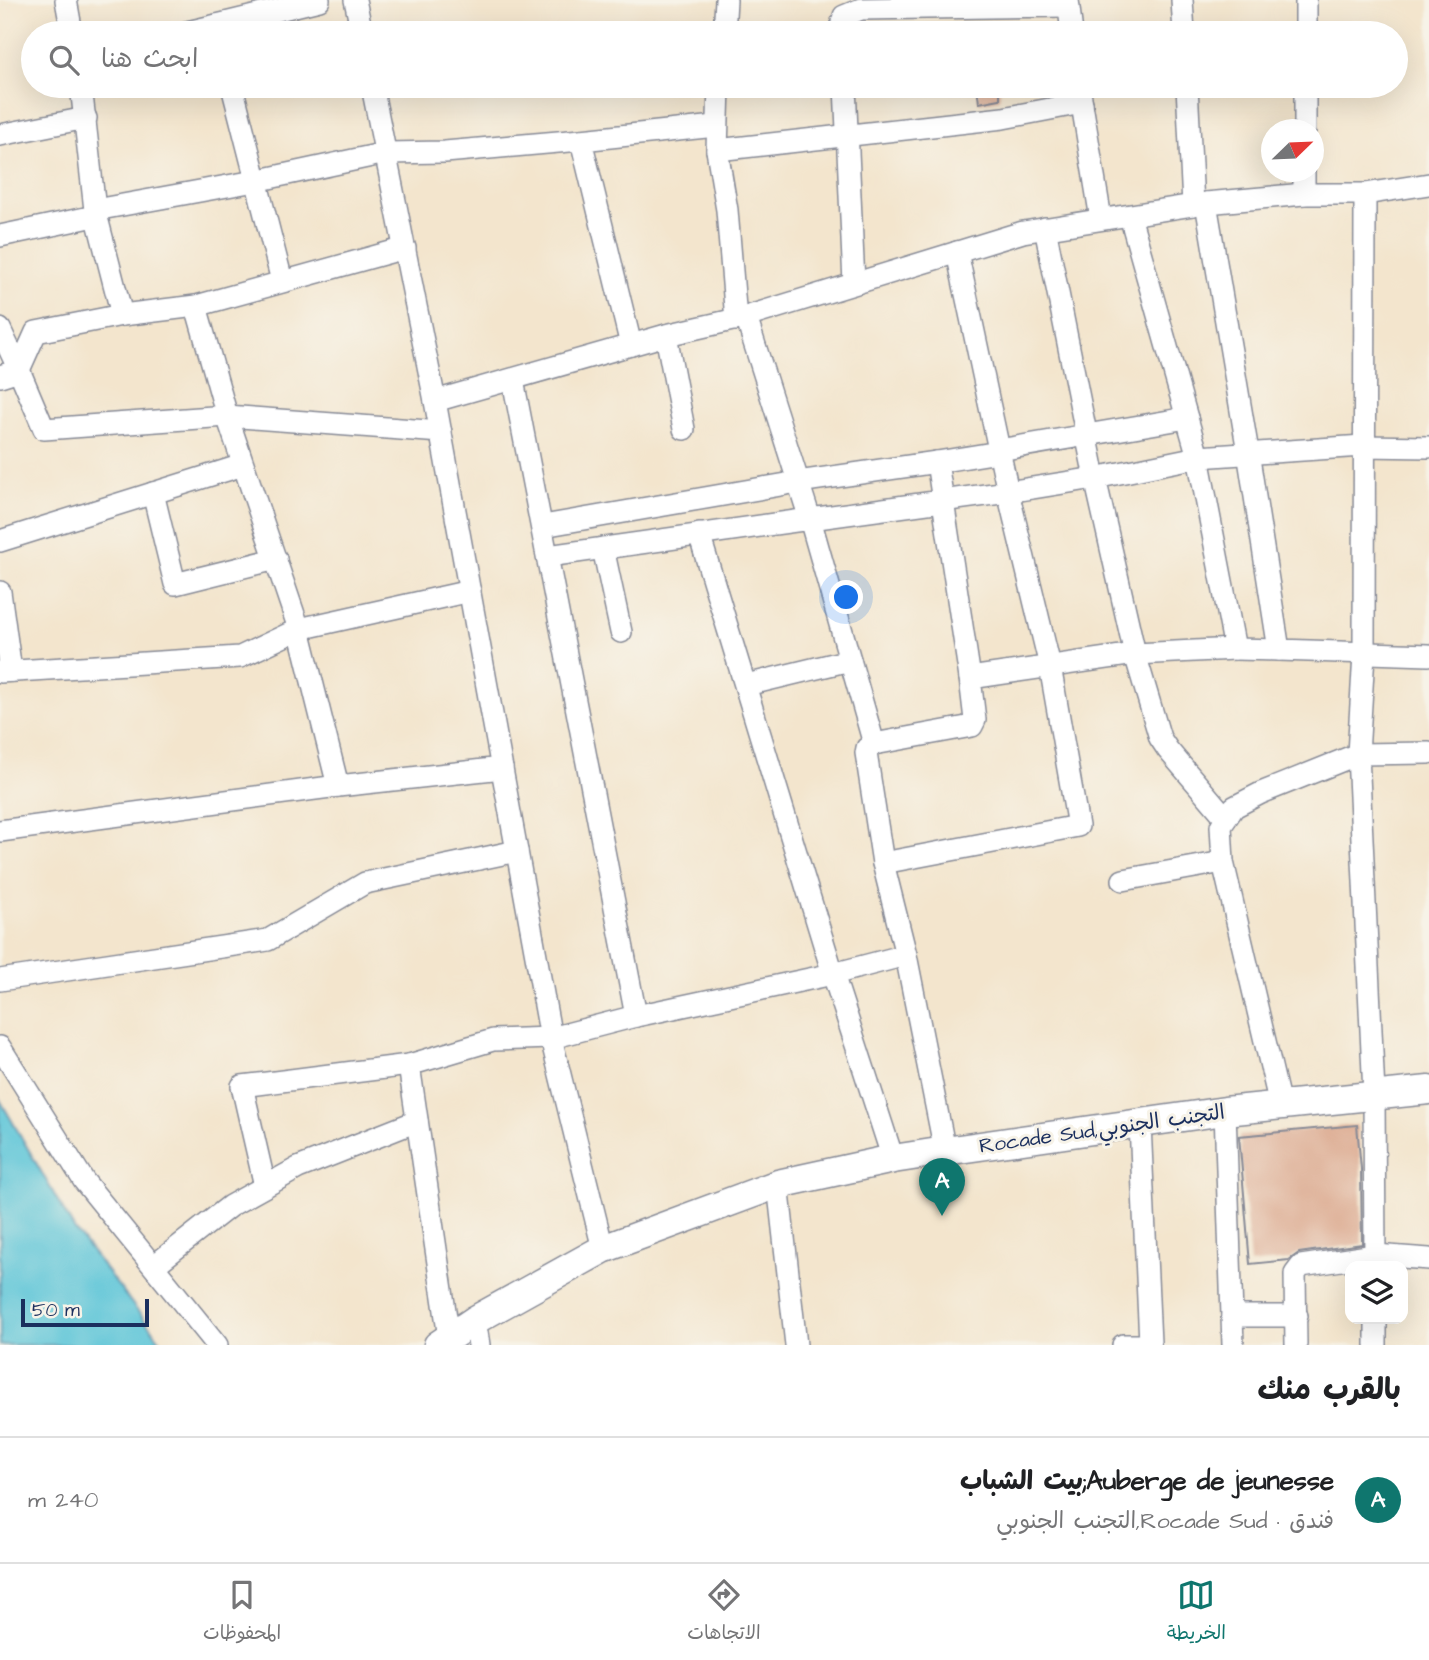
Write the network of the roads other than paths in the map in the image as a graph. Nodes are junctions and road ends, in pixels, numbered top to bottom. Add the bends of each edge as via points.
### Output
1 (66, 0) edge
2 (319, 0) edge
3 (726, 0) edge
4 (1182, 0) edge
5 (1306, 0) edge
6 (358, 1) edge
7 (1068, 3) edge
8 (70, 21) edge
9 (246, 21) edge
10 (360, 21) edge
11 (724, 21) edge
12 (843, 21) edge
13 (1070, 21) edge
14 (1183, 21) edge
15 (1306, 21) edge
16 (83, 98) edge
17 (235, 98) edge
18 (375, 98) edge
19 (718, 98) edge
20 (846, 98) edge
21 (1068, 98) edge
22 (1082, 98) edge
23 (1188, 98) edge
24 (1305, 98) edge
25 (86, 118) junction
26 (1305, 119) edge
27 (716, 126) junction
28 (0, 135) edge
29 (848, 135) junction
30 (581, 139) junction
31 (717, 150) junction
32 (386, 153) junction
33 (255, 181) junction
34 (1304, 182) edge
35 (1429, 184) edge
36 (1304, 194) junction
37 (1365, 194) junction
38 (1199, 204) junction
39 (95, 213) junction
40 (1130, 216) junction
41 (1101, 219) junction
42 (1045, 228) junction
43 (0, 236) edge
44 (405, 248) junction
45 (957, 252) junction
46 (282, 281) junction
47 (854, 283) junction
48 (196, 306) junction
49 (122, 315) junction
50 (741, 318) junction
51 (0, 329) edge
52 (666, 335) junction
53 (631, 345) junction
54 (10, 373) edge
55 (513, 380) junction
56 (435, 401) junction
57 (227, 416) junction
58 (1187, 418) junction
59 (684, 429) dead end
60 (441, 432) junction
61 (1088, 434) junction
62 (1363, 446) junction
63 (1429, 447) edge
64 (999, 451) junction
65 (1248, 452) junction
66 (1198, 457) junction
67 (937, 462) junction
68 (243, 465) junction
69 (1095, 478) junction
70 (799, 482) junction
71 (1008, 492) junction
72 (153, 493) junction
73 (944, 501) junction
74 (810, 519) junction
75 (543, 527) junction
76 (699, 534) junction
77 (0, 541) edge
78 (603, 548) junction
79 (548, 556) junction
80 (276, 559) junction
81 (470, 591) junction
82 (0, 592) edge
83 (299, 629) junction
84 (621, 632) dead end
85 (1235, 649) junction
86 (1279, 650) junction
87 (1135, 654) junction
88 (1364, 654) junction
89 (1429, 655) edge
90 (850, 660) junction
91 (1049, 666) junction
92 (5, 671) edge
93 (970, 678) junction
94 (746, 685) junction
95 (874, 744) junction
96 (1429, 753) edge
97 (1358, 754) junction
98 (502, 768) junction
99 (338, 786) junction
100 (1226, 818) junction
101 (0, 831) edge
102 (517, 851) junction
103 (1223, 862) junction
104 (883, 863) junction
105 (1124, 880) dead end
106 (906, 955) junction
107 (833, 974) junction
108 (0, 980) edge
109 (636, 1016) junction
110 (551, 1038) junction
111 (0, 1047) edge
112 (409, 1065) junction
113 (1429, 1090) edge
114 (1374, 1094) junction
115 (1280, 1105) junction
116 (1225, 1111) junction
117 (417, 1122) junction
118 (1140, 1124) junction
119 (945, 1151) junction
120 (893, 1159) junction
121 (778, 1184) junction
122 (265, 1186) junction
123 (603, 1249) junction
124 (1429, 1259) edge
125 (1375, 1261) edge
126 (1345, 1263) edge
127 (155, 1265) junction
128 (1232, 1316) junction
129 (1297, 1316) junction
130 (1376, 1324) edge
131 (477, 1333) edge
132 (443, 1342) edge
133 (1150, 1344) edge
134 (217, 1345) edge
135 (796, 1345) edge
136 (1123, 1345) edge
137 (1233, 1345) edge
138 (1296, 1345) edge
139 (1376, 1345) edge

1 - 8 street
2 - 9 street
3 - 11 street
4 - 14 street
5 - 15 street
6 - 10 street
7 - 12 street via 861,9 844,16
7 - 13 street
16 - 25 street
17 - 33 street
18 - 32 street
19 - 27 street
20 - 29 street
21 - 29 street via 1003,118
22 - 41 street
23 - 38 street
24 - 26 street
25 - 28 street
25 - 39 street
27 - 30 street
27 - 31 street
29 - 31 street
29 - 47 street
30 - 32 street
30 - 53 street
31 - 50 street
32 - 33 street
32 - 44 street
33 - 39 street
33 - 46 street
34 - 36 street
35 - 37 street
36 - 37 street
36 - 38 street
37 - 62 street
38 - 40 street
38 - 65 street
39 - 43 street
39 - 49 street
40 - 41 street
40 - 58 street
41 - 42 street
42 - 45 street
42 - 61 street
44 - 46 street
44 - 56 street
45 - 47 street
45 - 64 street
46 - 48 street
47 - 50 street
48 - 49 street
48 - 57 street
49 - 54 street via 36,332
50 - 52 street
50 - 70 street
51 - 54 street
52 - 53 street
52 - 59 street
53 - 55 street
54 - 57 street via 44,429
55 - 56 street
55 - 75 street
56 - 60 street
57 - 60 street
57 - 68 street
58 - 61 street
58 - 66 street
60 - 81 street
61 - 64 street
61 - 69 street
62 - 63 street
62 - 65 street
62 - 88 street
64 - 67 street
64 - 71 street
65 - 66 street
65 - 86 street
66 - 69 street
66 - 85 street
67 - 70 street
67 - 73 street
68 - 72 street
68 - 80 street
69 - 71 street
69 - 87 street
70 - 74 street
70 - 75 street
71 - 73 street
71 - 91 street
72 - 77 street
72 - 80 street via 175,584
73 - 74 street
73 - 93 street
74 - 76 street
74 - 90 street
75 - 79 street
76 - 78 street
76 - 94 street
78 - 79 street
78 - 84 street
79 - 109 street
80 - 83 street
81 - 83 street
81 - 98 street
82 - 92 street
83 - 92 street via 240,657
83 - 99 street
85 - 86 street
85 - 87 street
86 - 88 street
87 - 91 street
87 - 100 street via 1160,738
88 - 89 street
88 - 97 street
90 - 94 street
90 - 95 street
91 - 93 street
91 - 104 street via 1078,826
93 - 95 street via 972,726
94 - 107 street
95 - 104 street via 866,753
96 - 97 street
97 - 100 street via 1261,793 1234,807
97 - 114 street
98 - 99 street
98 - 102 street
99 - 101 street
100 - 103 street via 1221,825
102 - 108 street via 365,883 268,940
102 - 110 street
103 - 105 street
103 - 115 street
104 - 106 street
106 - 107 street
106 - 119 street
107 - 109 street
107 - 120 street
109 - 110 street
110 - 112 street via 492,1040
110 - 123 street
111 - 127 street via 84,1181
112 - 117 street
112 - 122 street via 242,1086
113 - 114 main road, Rocade Sud,التجنب الجنوبي
114 - 115 main road, Rocade Sud,التجنب الجنوبي
114 - 125 street
115 - 116 main road, Rocade Sud,التجنب الجنوبي
116 - 118 main road, Rocade Sud,التجنب الجنوبي
116 - 128 street
117 - 122 street via 298,1168
117 - 132 street
118 - 119 main road, Rocade Sud,التجنب الجنوبي
118 - 133 street
119 - 120 main road, Rocade Sud,التجنب الجنوبي
120 - 121 main road, Rocade Sud,التجنب الجنوبي
121 - 123 main road, Rocade Sud,التجنب الجنوبي
121 - 135 street
122 - 127 street via 230,1206
123 - 131 main road, Rocade Sud,التجنب الجنوبي
124 - 125 street
126 - 129 street via 1301,1266 1295,1273
127 - 134 street
128 - 129 street
128 - 137 street
129 - 138 street
130 - 139 street
131 - 132 main road, Rocade Sud,التجنب الجنوبي
133 - 136 street

